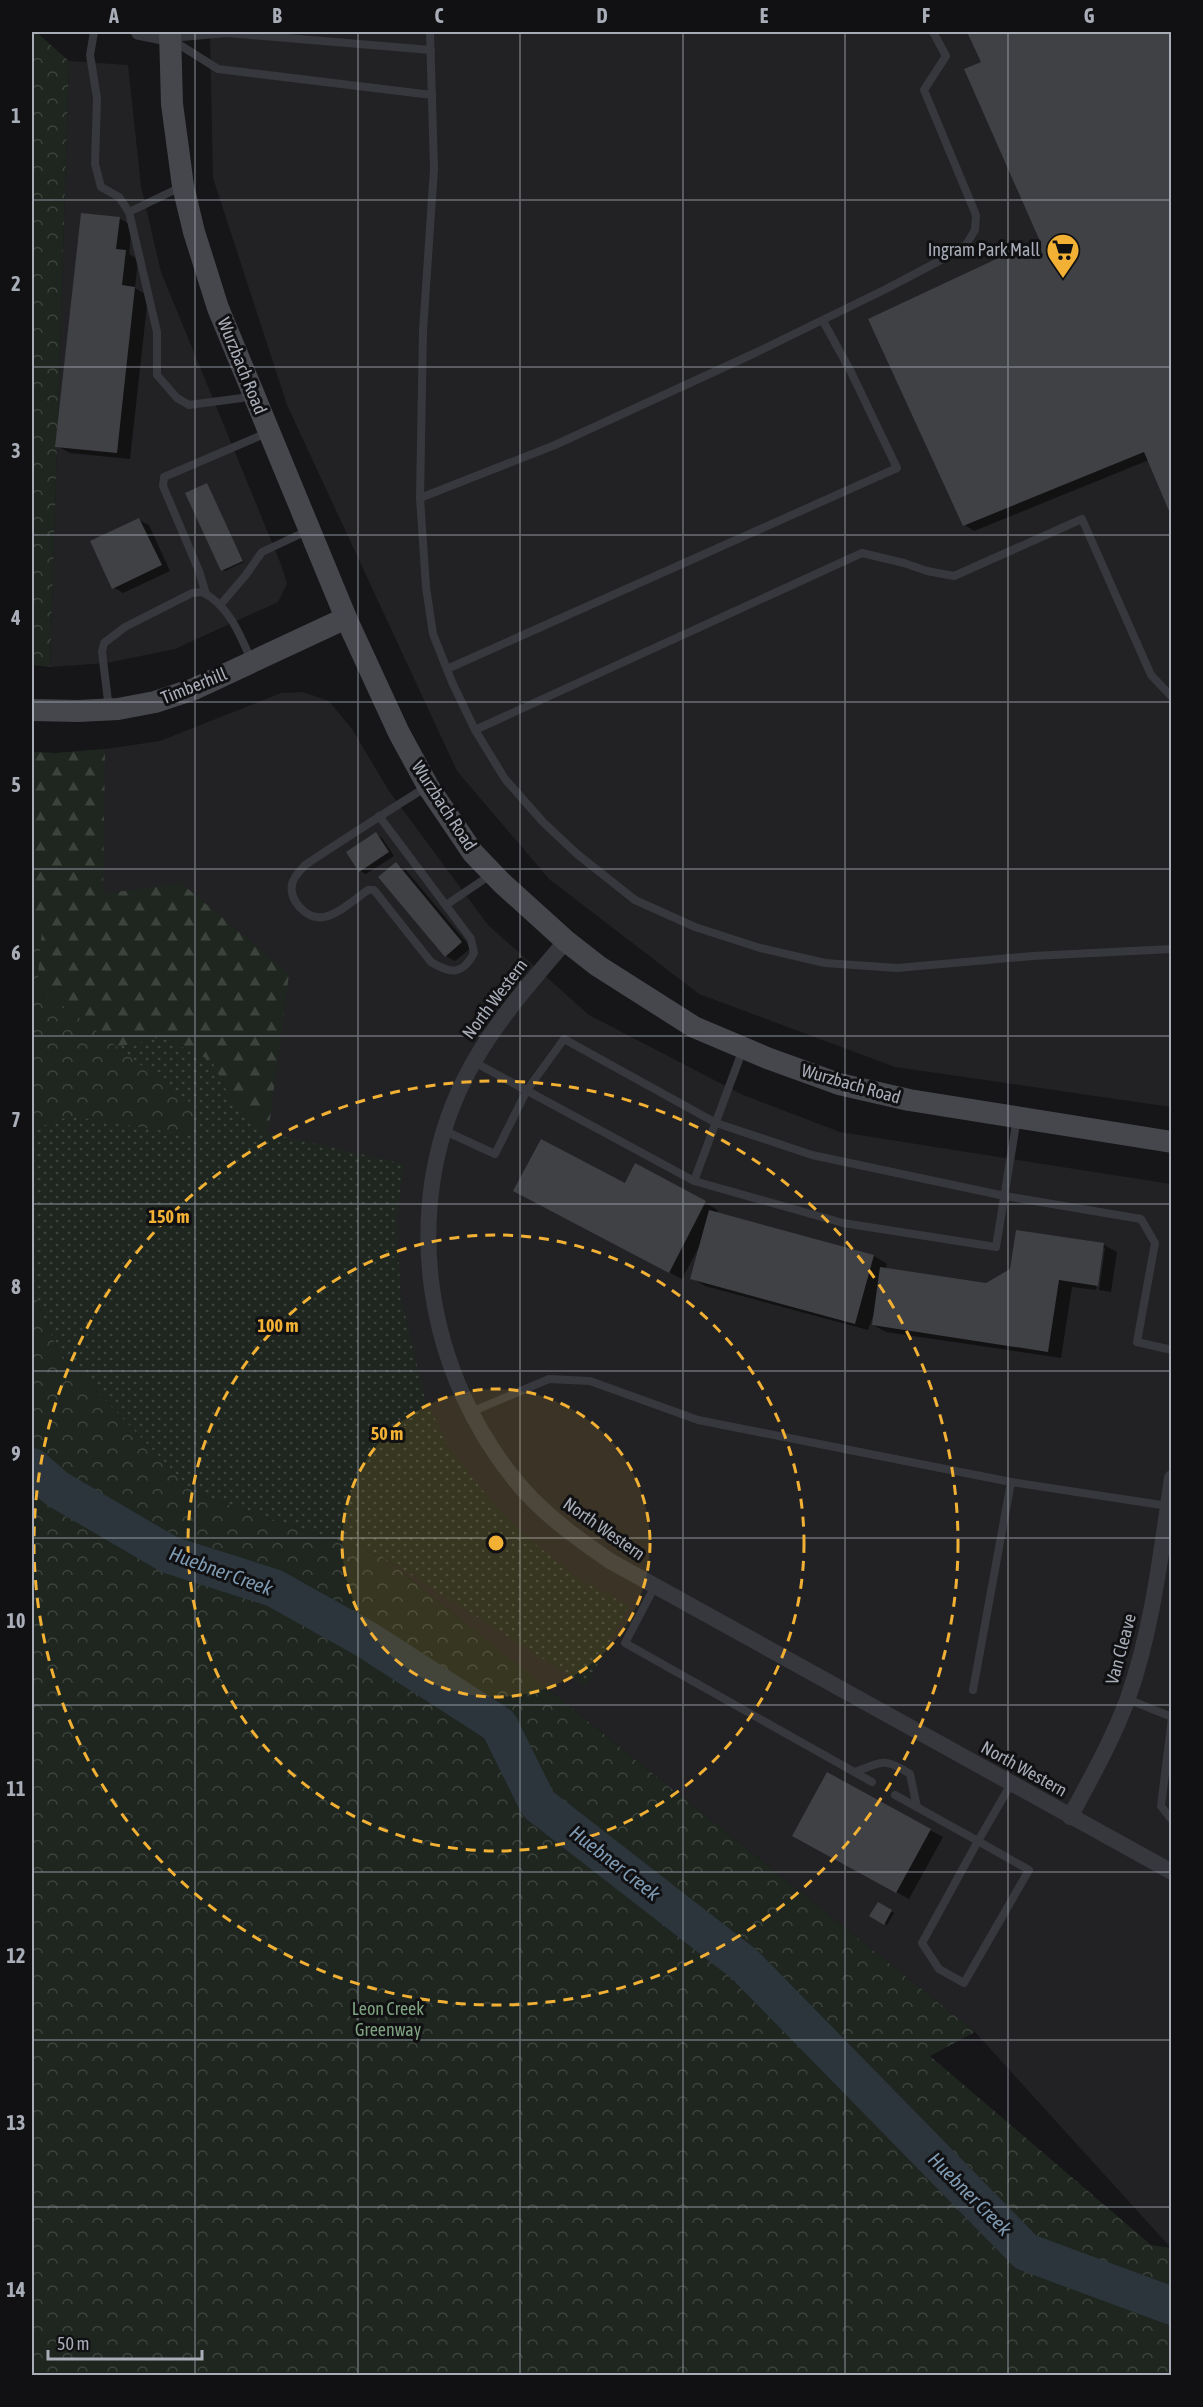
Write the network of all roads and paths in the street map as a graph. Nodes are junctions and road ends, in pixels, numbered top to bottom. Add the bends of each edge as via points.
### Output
1 (94, 32) edge
2 (139, 32) edge
3 (430, 32) edge
4 (933, 32) edge
5 (169, 35) edge
6 (431, 50) junction
7 (432, 95) junction
8 (183, 186) junction
9 (129, 212) junction
10 (823, 321) junction
11 (242, 398) dead end
12 (270, 432) junction
13 (420, 498) junction
14 (310, 530) junction
15 (206, 594) junction
16 (221, 604) junction
17 (346, 618) junction
18 (252, 662) junction
19 (447, 669) junction
20 (1172, 697) edge
21 (110, 709) junction
22 (32, 710) edge
23 (475, 730) junction
24 (428, 786) junction
25 (379, 816) junction
26 (493, 873) junction
27 (446, 905) junction
28 (566, 941) junction
29 (1172, 949) edge
30 (744, 1048) junction
31 (474, 1062) junction
32 (526, 1090) junction
33 (1017, 1117) junction
34 (716, 1123) junction
35 (445, 1131) junction
36 (1172, 1142) edge
37 (694, 1181) junction
38 (1005, 1196) junction
39 (1172, 1350) edge
40 (471, 1413) junction
41 (1172, 1479) edge
42 (1011, 1482) junction
43 (1168, 1506) junction
44 (1166, 1551) edge
45 (655, 1586) junction
46 (973, 1690) dead end
47 (1127, 1699) junction
48 (1172, 1717) edge
49 (855, 1772) junction
50 (873, 1782) dead end
51 (1011, 1784) junction
52 (895, 1795) dead end
53 (917, 1807) junction
54 (1070, 1817) junction
55 (1172, 1820) edge
56 (978, 1841) junction
57 (1172, 1872) edge

1 - 9 lane via 90,55 97,98 95,164 101,187 119,197
2 - 5 street
3 - 6 lane
4 - 10 lane via 946,56 924,90 971,201 976,215 975,230 964,248
5 - 6 lane via 227,33
5 - 7 lane via 218,69
5 - 8 main road, Wurzbach Road via 172,104
6 - 7 lane
7 - 13 lane via 434,169 423,331
8 - 9 lane
8 - 12 main road, Wurzbach Road via 218,308
9 - 11 lane via 158,332 157,375 177,398 189,405
10 - 13 lane via 555,445
10 - 19 lane via 897,468
12 - 14 main road, Wurzbach Road
12 - 15 lane via 164,477 164,486
13 - 19 lane via 433,634
14 - 16 lane via 262,552
14 - 17 main road, Wurzbach Road
15 - 16 lane
15 - 21 lane via 192,593 125,627 104,643
16 - 18 lane
17 - 18 main road, Timberhill
17 - 24 main road, Wurzbach Road
18 - 21 main road, Timberhill via 175,696
19 - 23 lane
20 - 23 lane via 1151,675 1082,519 954,576 862,553
21 - 22 main road, Timberhill
23 - 29 lane via 505,779 543,822 593,868 644,904 695,927 760,948 825,963 897,968
24 - 25 lane
24 - 26 main road, Wurzbach Road via 473,853
25 - 27 lane
25 - 27 lane via 305,865 291,886 294,901 305,913 321,918 374,890 431,962 443,970 457,970 467,965 474,953 471,939
26 - 27 lane
26 - 28 main road, Wurzbach Road
28 - 30 main road, Wurzbach Road via 694,1027
28 - 31 street, North Western via 504,1015
30 - 33 main road, Wurzbach Road via 840,1084 909,1100
30 - 34 lane
31 - 32 lane
31 - 35 street, North Western
32 - 34 lane via 564,1040
32 - 35 lane via 495,1154
32 - 37 lane
33 - 36 main road, Wurzbach Road
33 - 38 lane
34 - 37 lane
34 - 38 lane via 812,1155
35 - 40 street, North Western via 431,1195 430,1273 445,1350
37 - 38 lane via 843,1222 996,1247
38 - 39 lane via 1141,1219 1155,1243 1137,1342
40 - 42 lane via 549,1379 590,1381 698,1420
40 - 45 street, North Western via 496,1455 548,1514 594,1551
41 - 43 street, Van Cleave
42 - 43 lane
42 - 46 lane
43 - 44 street, Van Cleave
44 - 47 street, Van Cleave
45 - 49 lane via 625,1643
45 - 51 street, North Western
47 - 48 lane
47 - 54 street, Van Cleave via 1105,1752
48 - 55 lane via 1161,1806
49 - 50 lane
49 - 53 lane via 883,1762 898,1766 910,1774
51 - 54 street, North Western
51 - 56 lane
52 - 53 lane
53 - 56 lane
54 - 57 street, North Western
56 - 56 lane via 922,1943 939,1969 964,1983 1029,1870

